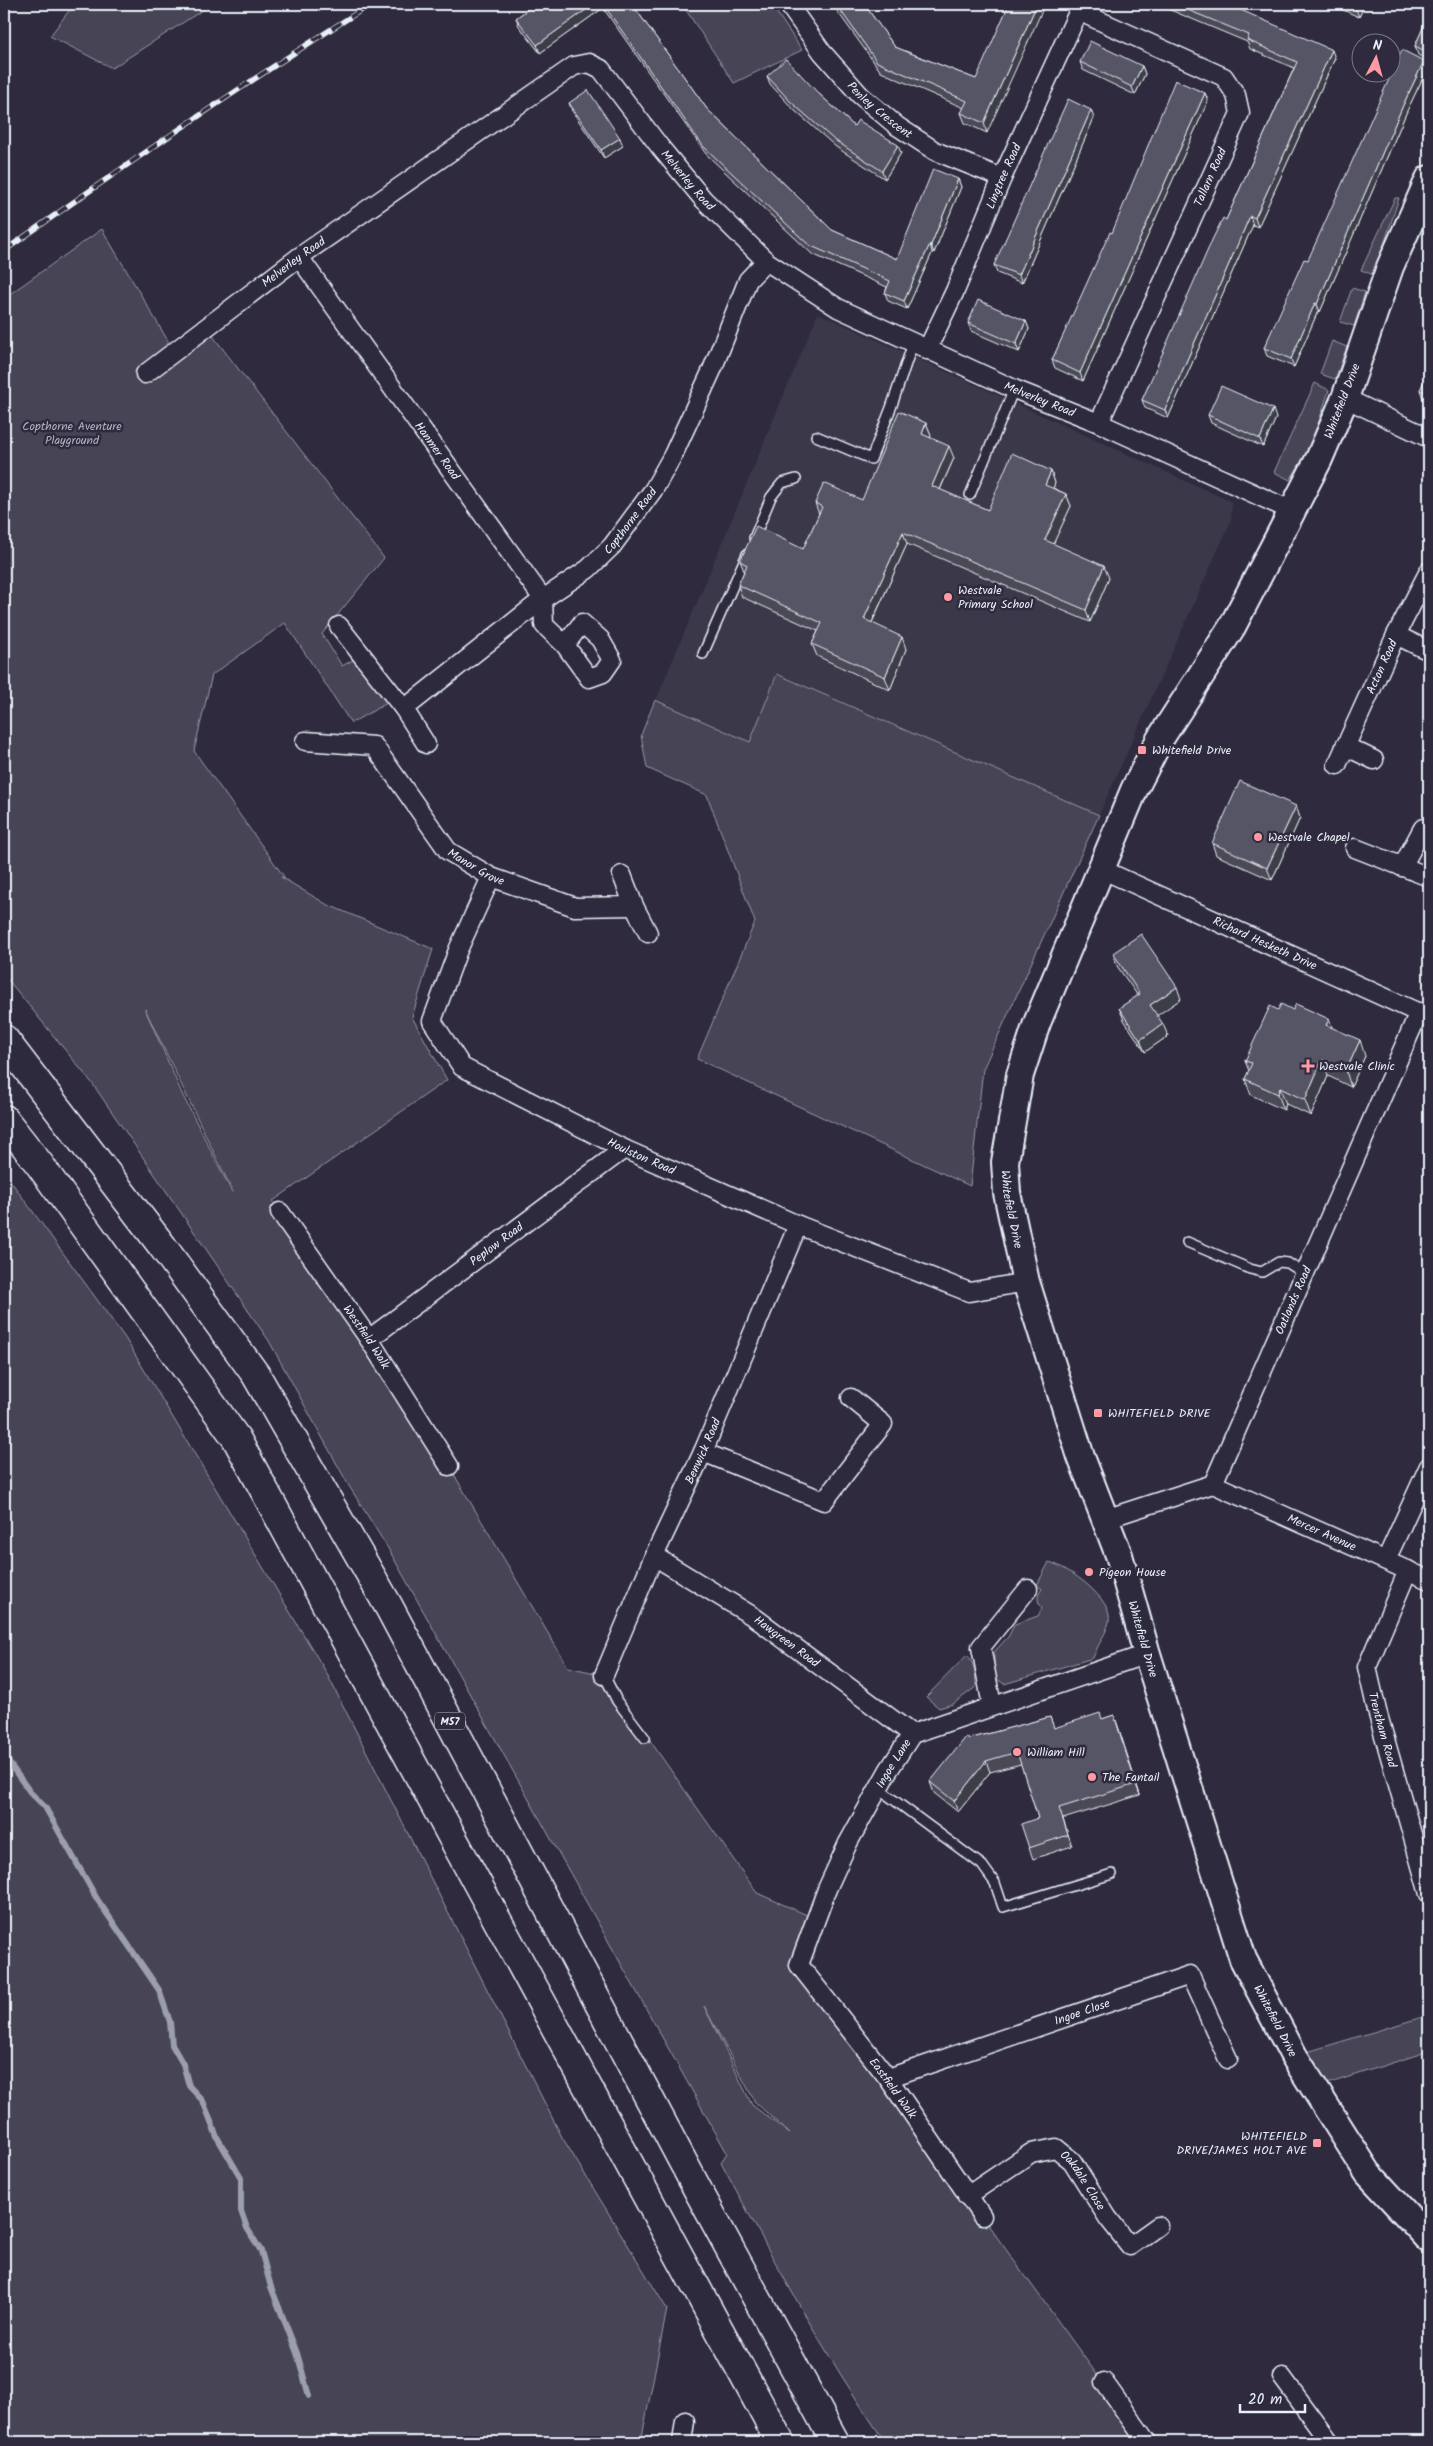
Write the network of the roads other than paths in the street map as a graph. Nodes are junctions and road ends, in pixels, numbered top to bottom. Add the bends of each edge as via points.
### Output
1 (788, 4) edge
2 (1080, 8) edge
3 (1002, 178) junction
4 (1429, 179) edge
5 (300, 257) junction
6 (766, 261) junction
7 (920, 347) junction
8 (145, 374) dead end
9 (1014, 389) junction
10 (1344, 398) junction
11 (1099, 423) junction
12 (816, 436) dead end
13 (1429, 438) edge
14 (796, 479) dead end
15 (970, 495) dead end
16 (1292, 511) junction
17 (1429, 572) edge
18 (543, 599) junction
19 (339, 626) dead end
20 (1396, 635) junction
21 (565, 645) dead end
22 (1429, 651) edge
23 (703, 654) dead end
24 (404, 709) junction
25 (305, 741) dead end
26 (426, 744) dead end
27 (1346, 746) junction
28 (1374, 760) dead end
29 (1337, 766) dead end
30 (1423, 828) dead end
31 (1355, 848) dead end
32 (1402, 867) junction
33 (1101, 869) junction
34 (622, 875) dead end
35 (491, 876) junction
36 (1429, 877) edge
37 (634, 906) junction
38 (648, 933) dead end
39 (1424, 1015) edge
40 (4, 1039) edge
41 (4, 1120) edge
42 (624, 1149) junction
43 (280, 1212) dead end
44 (798, 1225) junction
45 (1187, 1242) dead end
46 (1305, 1274) junction
47 (1026, 1282) junction
48 (369, 1339) junction
49 (851, 1398) dead end
50 (703, 1452) junction
51 (449, 1466) dead end
52 (1429, 1466) edge
53 (1213, 1484) junction
54 (1105, 1519) junction
55 (654, 1556) junction
56 (1386, 1560) junction
57 (1408, 1570) junction
58 (1429, 1580) edge
59 (1028, 1589) dead end
60 (1147, 1654) junction
61 (604, 1676) joint
62 (992, 1706) junction
63 (912, 1734) junction
64 (645, 1738) dead end
65 (879, 1789) junction
66 (1112, 1874) dead end
67 (1429, 1894) edge
68 (799, 1965) joint
69 (1228, 2059) dead end
70 (888, 2078) junction
71 (968, 2196) junction
72 (982, 2216) dead end
73 (1158, 2226) dead end
74 (1429, 2239) edge
75 (1282, 2377) dead end
76 (1104, 2382) dead end
77 (685, 2421) dead end
78 (682, 2442) edge
79 (780, 2442) edge
80 (835, 2442) edge
81 (1147, 2442) edge
82 (1330, 2442) edge

1 - 3 street, Penley Crescent via 822,52 860,95 897,126 935,151
2 - 3 street, Lingtree Road
2 - 11 street, Tallarn Road via 1224,77 1236,95 1240,112
3 - 7 street, Lingtree Road via 955,291
4 - 10 main road, Whitefield Drive via 1390,267
5 - 6 street, Melverley Road via 574,66 589,63 607,76 703,199
5 - 8 street, Melverley Road
5 - 18 street, Hanmer Road
6 - 7 street, Melverley Road via 838,308
6 - 18 street, Copthorne Road via 748,280 692,414 654,489 612,546 588,569
7 - 9 street, Melverley Road
7 - 12 lane via 871,459
9 - 11 street, Melverley Road
9 - 15 lane
10 - 13 street
10 - 16 main road, Whitefield Drive via 1319,459
11 - 16 street, Melverley Road
14 - 23 lane via 782,482 772,497
16 - 33 main road, Whitefield Drive via 1232,627 1160,739 1134,790
17 - 20 street, Acton Road
18 - 21 street via 544,625
18 - 24 street, Copthorne Road
19 - 24 street
20 - 22 street
20 - 27 street, Acton Road
24 - 26 street
25 - 35 street, Manor Grove via 374,746 448,852
27 - 28 street
27 - 29 street, Acton Road
30 - 32 street
31 - 32 street
32 - 36 street
33 - 39 street, Richard Hesketh Drive
33 - 47 main road, Whitefield Drive via 1037,1023 1020,1075 1009,1134 1005,1162 1008,1193
34 - 37 street
35 - 37 street, Manor Grove via 575,907
35 - 42 street, Houlston Road via 458,950 432,1022 462,1067
37 - 38 street
39 - 46 street, Oatlands Road
40 - 80 highway, M57 via 256,1375 389,1606
41 - 79 highway via 40,1165 236,1438
42 - 44 street, Houlston Road
42 - 48 street, Peplow Road
43 - 48 street, Westfield Walk
44 - 47 street, Houlston Road via 969,1292
44 - 50 street, Benwick Road
45 - 46 lane via 1250,1269 1262,1272 1279,1262 1288,1263
46 - 53 street, Oatlands Road
47 - 54 main road, Whitefield Drive via 1081,1456
48 - 51 street, Westfield Walk
49 - 50 street via 883,1424 824,1502
50 - 55 street, Benwick Road
52 - 56 street
53 - 54 street
53 - 56 street, Mercer Avenue
54 - 60 main road, Whitefield Drive via 1119,1554
55 - 61 street, Benwick Road
55 - 63 street, Hawgreen Road via 754,1617
56 - 57 street, Mercer Avenue
57 - 58 street, Mercer Avenue
57 - 67 street, Trentham Road via 1367,1667
59 - 62 street via 981,1648
60 - 62 street, Ingoe Lane
60 - 74 main road, Whitefield Drive via 1243,1958 1294,2056 1368,2174
61 - 64 lane via 617,1701
62 - 63 street, Ingoe Lane
63 - 65 street, Ingoe Lane
65 - 66 lane via 982,1865 995,1882 1003,1907
65 - 68 street, Ingoe Lane via 848,1843
68 - 70 street, Eastfield Walk
69 - 70 street, Ingoe Close via 1190,1975
70 - 71 street, Eastfield Walk
71 - 72 street, Eastfield Walk
71 - 73 street, Oakdale Close via 1031,2153 1056,2148 1072,2161 1130,2246
75 - 82 street
76 - 81 street
77 - 78 street

